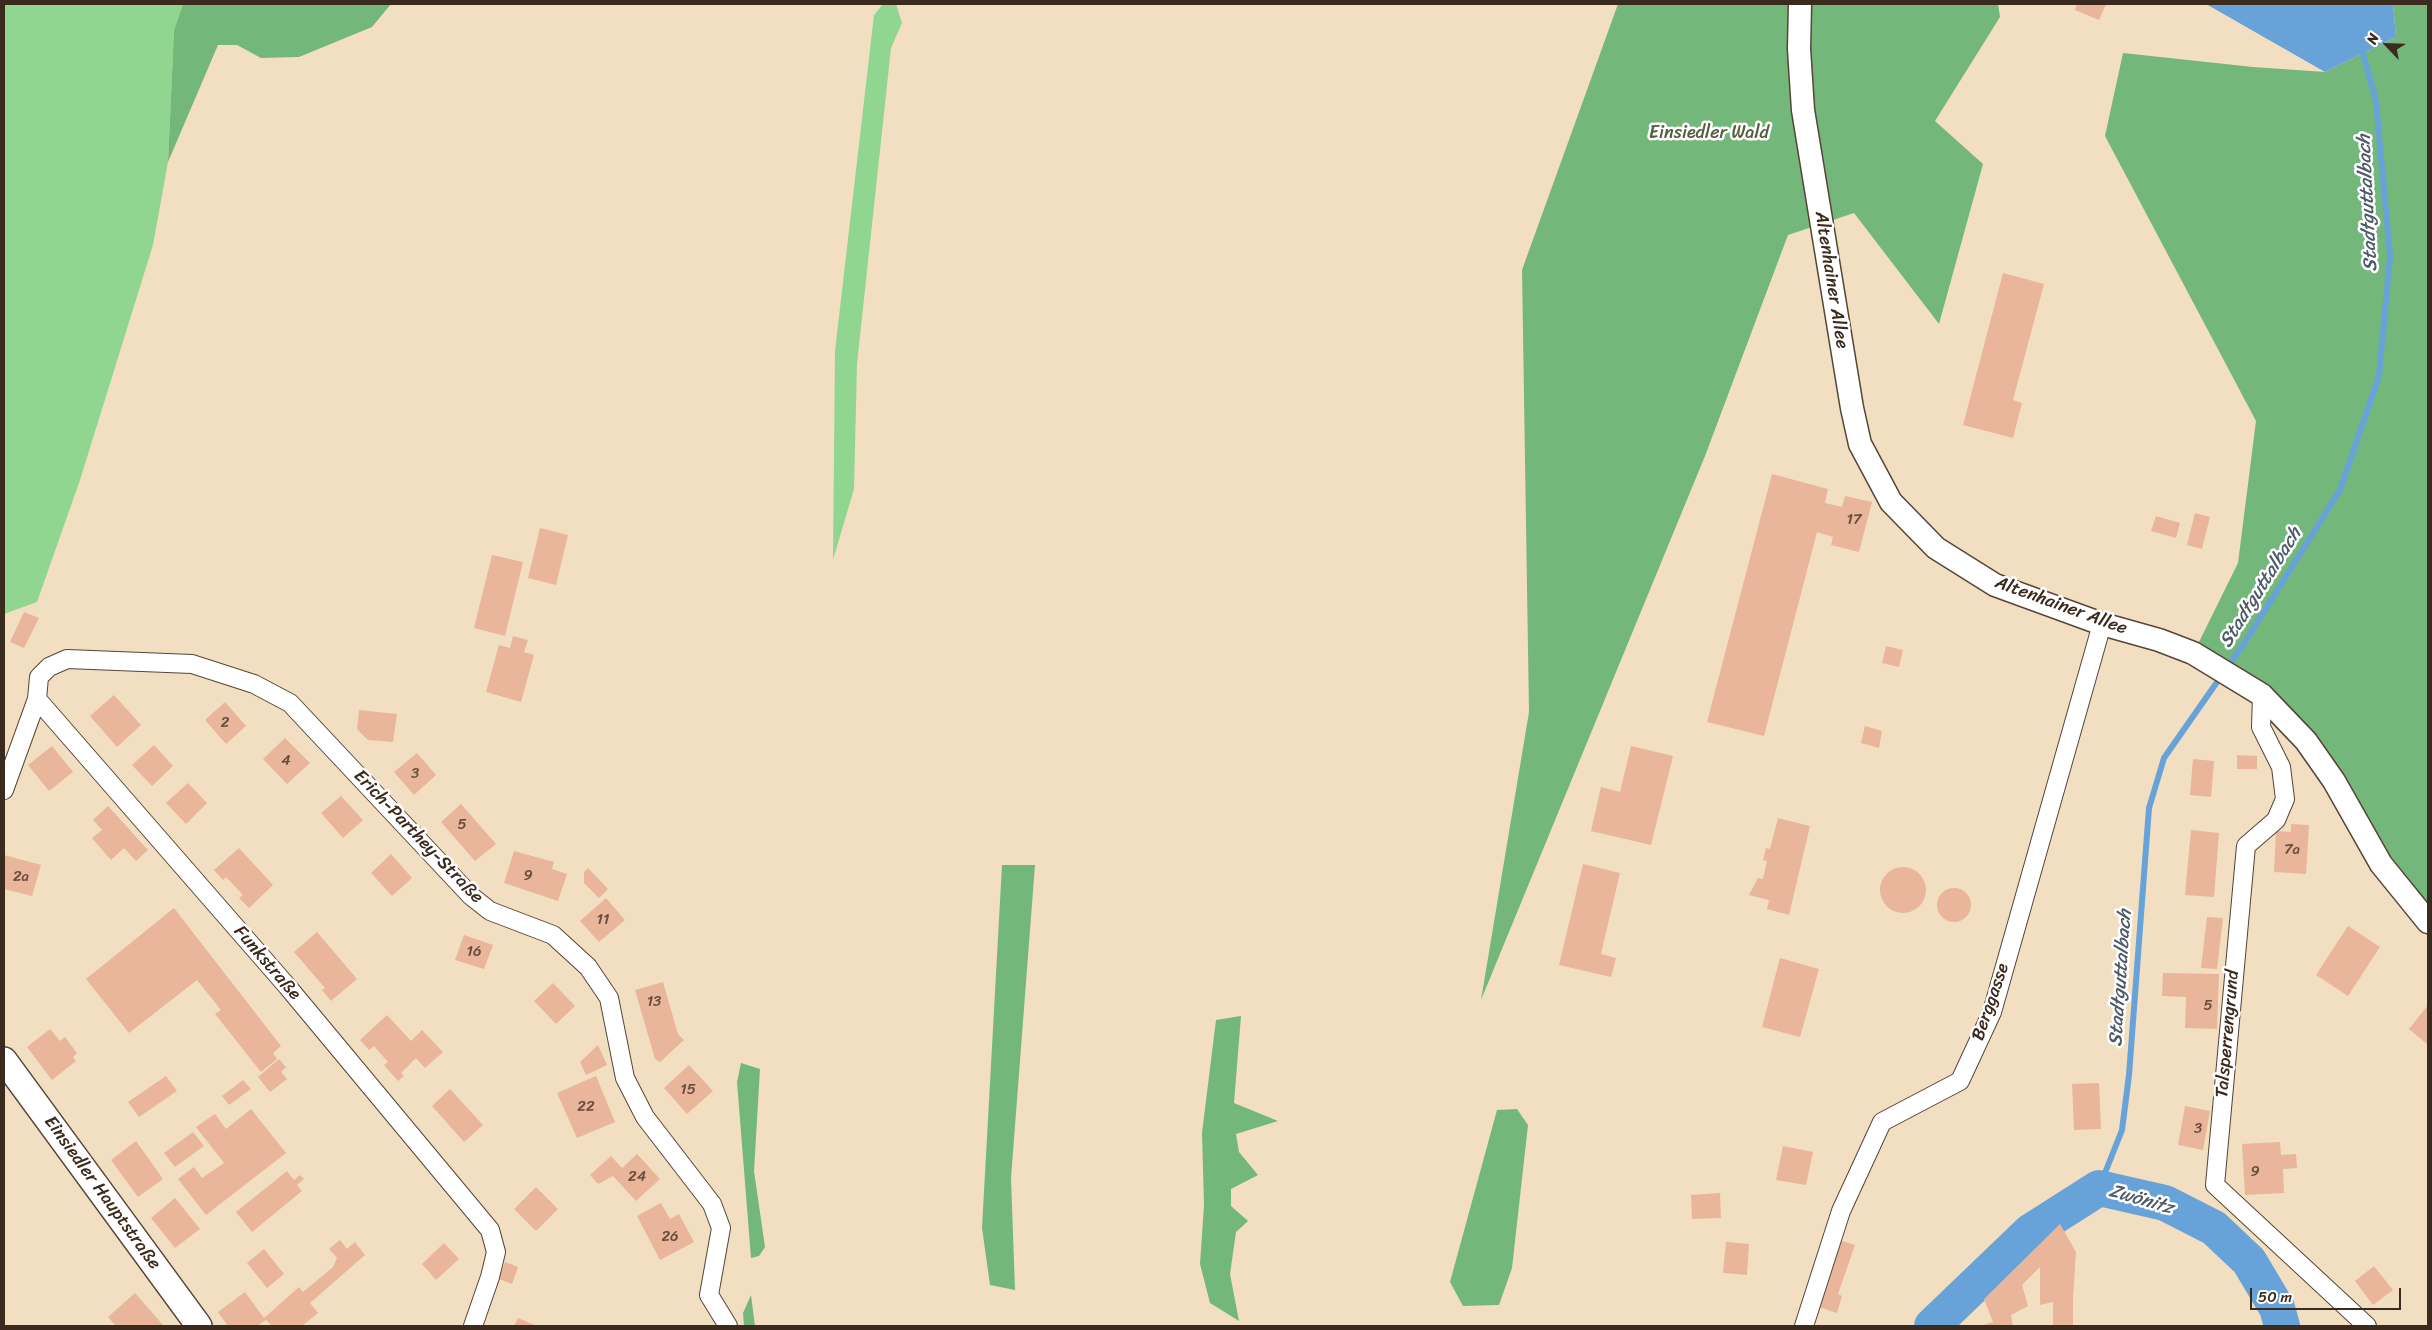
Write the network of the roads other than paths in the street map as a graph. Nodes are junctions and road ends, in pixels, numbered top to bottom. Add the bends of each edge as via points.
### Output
1 (1800, 4) edge
2 (2102, 624) junction
3 (2257, 691) junction
4 (37, 698) junction
5 (4, 790) edge
6 (2428, 922) edge
7 (4, 1060) edge
8 (199, 1326) edge
9 (474, 1326) edge
10 (728, 1326) edge
11 (1804, 1326) edge
12 (2367, 1326) edge

1 - 2 street, Altenhainer Allee via 1803,110 1860,444 1891,502 1936,548 1996,584
2 - 3 street, Altenhainer Allee via 2193,653
2 - 11 street, Berggasse via 1992,1012 1960,1081 1882,1122 1840,1210
3 - 6 street, Altenhainer Allee via 2306,741 2334,781 2381,864
3 - 12 street, Talsperrengrund via 2261,728 2281,767 2285,799 2276,820 2246,846 2215,1185
4 - 5 street
4 - 9 street, Funkstraße via 287,986 490,1230 496,1252
4 - 10 street, Erich-Parthey-Straße via 39,676 49,667 67,659 192,664 254,684 290,703 470,896 490,911 553,935 588,967 609,998 626,1078 645,1117 712,1204 721,1228 709,1295
7 - 8 main road, Einsiedler Hauptstraße

